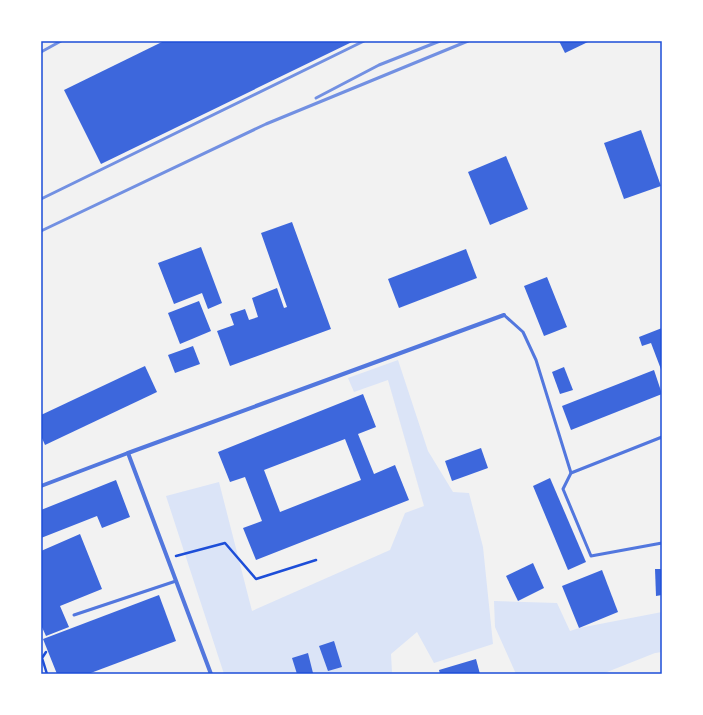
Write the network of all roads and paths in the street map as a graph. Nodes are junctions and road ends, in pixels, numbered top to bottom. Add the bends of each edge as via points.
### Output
1 (504, 315) joint
2 (662, 437) edge
3 (128, 453) junction
4 (571, 473) junction
5 (41, 486) edge
6 (662, 543) edge
7 (168, 558) junction
8 (316, 560) dead end
9 (176, 581) junction
10 (74, 615) dead end
11 (46, 652) dead end
12 (47, 674) edge
13 (211, 674) edge

1 - 3 street
1 - 4 lane via 523,332 536,360
2 - 4 lane
3 - 5 street
3 - 7 street
4 - 6 lane via 563,489 591,556
7 - 8 path via 225,543 256,580
7 - 9 street
9 - 10 lane
9 - 13 street
11 - 12 path via 42,658

